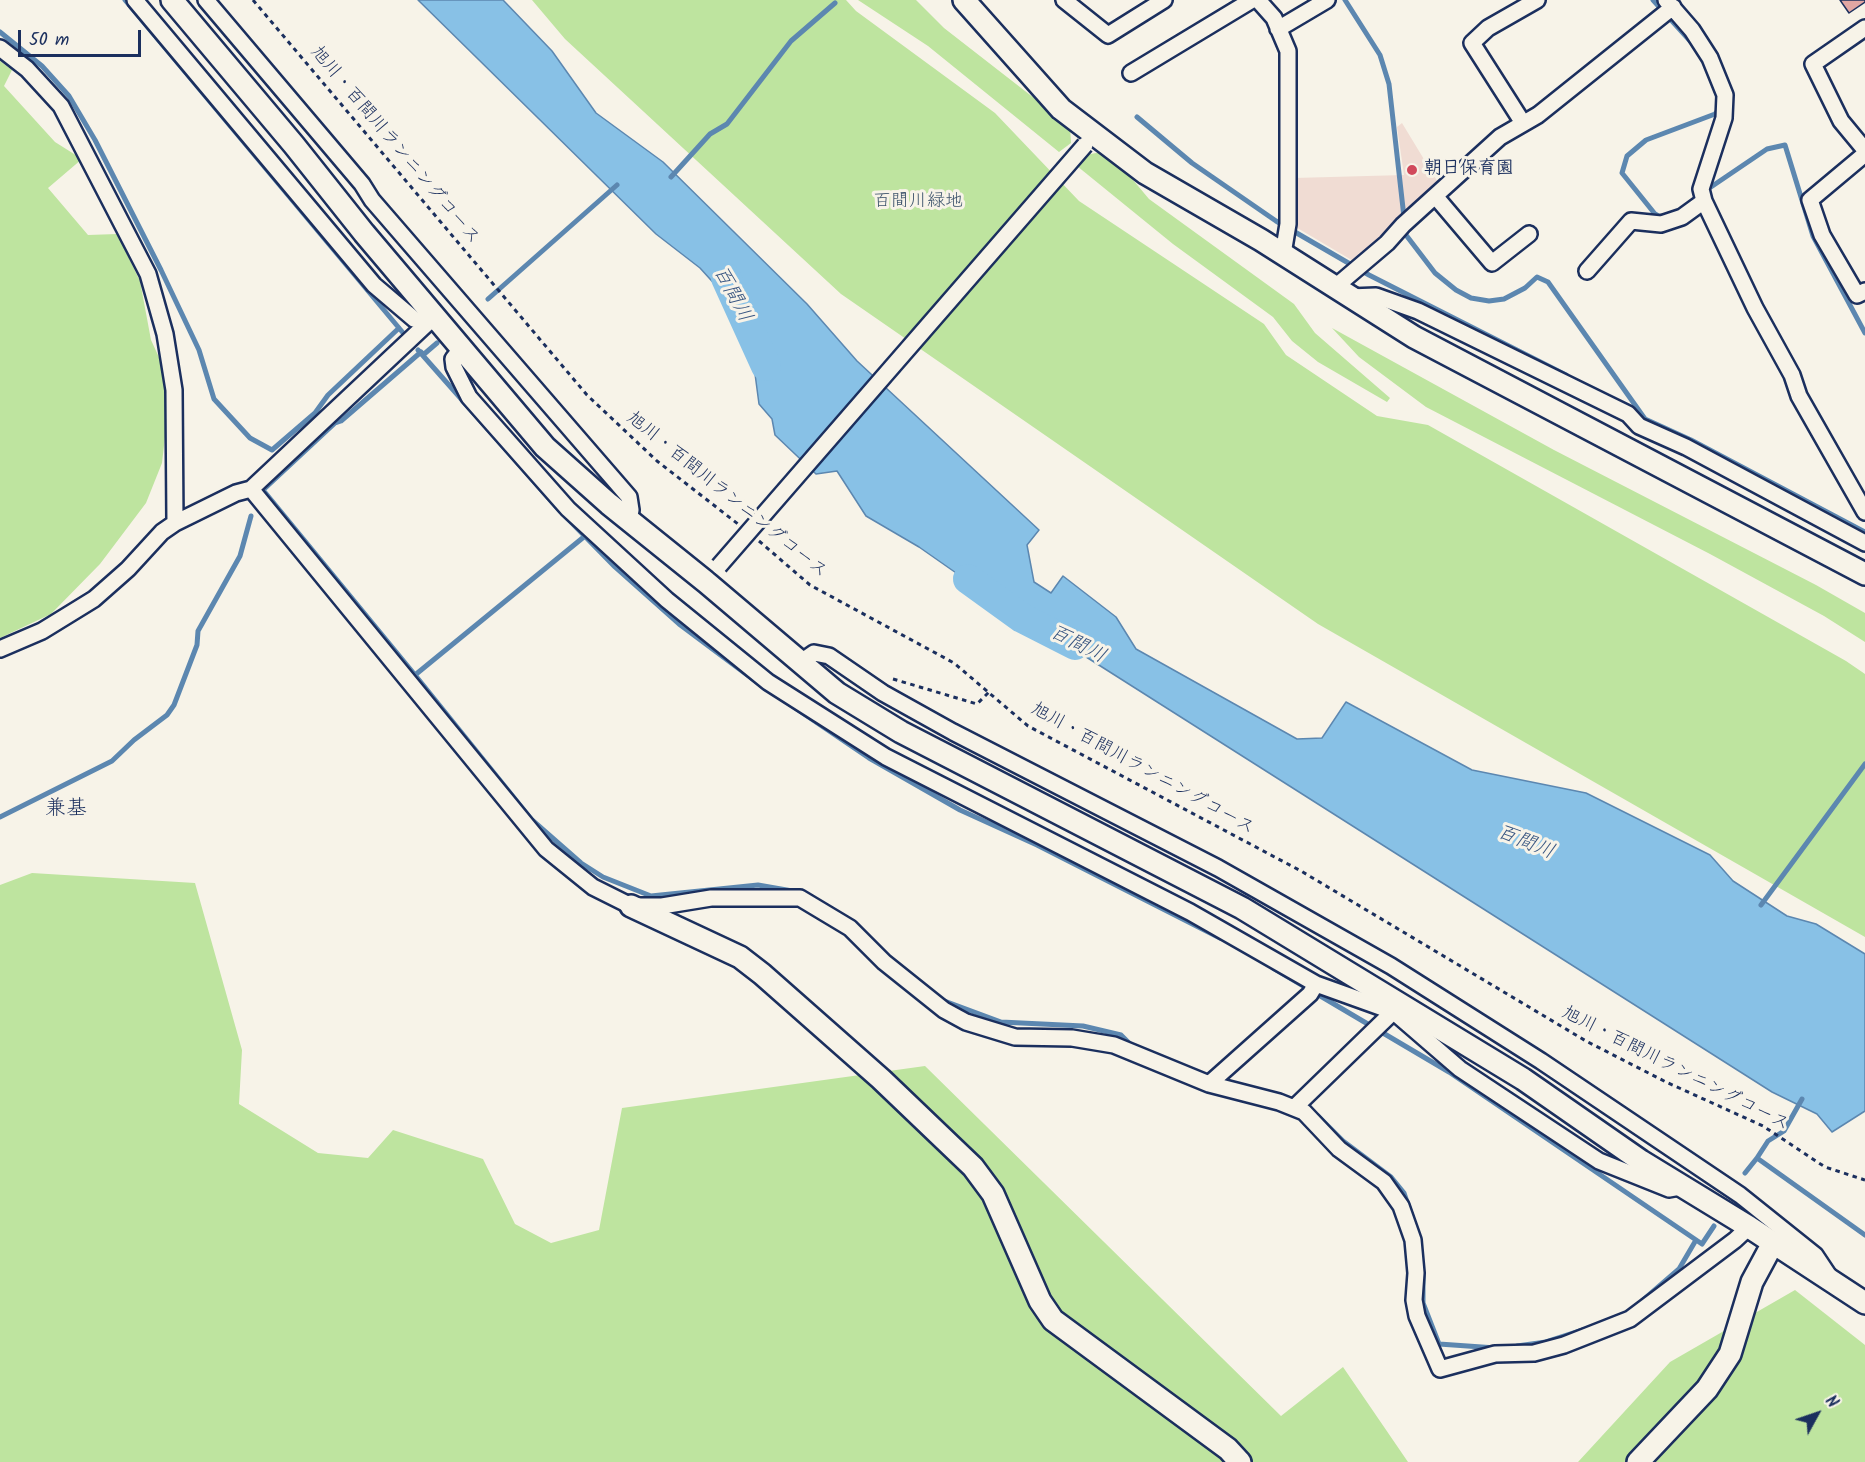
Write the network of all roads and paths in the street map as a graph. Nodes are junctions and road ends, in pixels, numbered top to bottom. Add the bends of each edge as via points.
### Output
1 (135, 0) edge
2 (172, 0) edge
3 (206, 0) edge
4 (253, 0) edge
5 (964, 0) edge
6 (976, 0) edge
7 (1064, 0) edge
8 (1164, 0) edge
9 (1252, 0) edge
10 (1258, 0) edge
11 (1327, 0) edge
12 (1535, 1) edge
13 (1667, 8) edge
14 (986, 22) junction
15 (1865, 28) edge
16 (1278, 29) junction
17 (0, 48) edge
18 (1131, 73) dead end
19 (1523, 123) junction
20 (1089, 140) junction
21 (1865, 152) edge
22 (1702, 195) junction
23 (1436, 197) junction
24 (1529, 234) dead end
25 (1283, 254) junction
26 (1587, 271) dead end
27 (1865, 291) edge
28 (1340, 292) junction
29 (431, 320) junction
30 (461, 349) junction
31 (251, 489) junction
32 (1865, 512) edge
33 (628, 519) junction
34 (175, 523) junction
35 (740, 525) dead end
36 (759, 540) dead end
37 (1865, 543) edge
38 (1865, 573) edge
39 (713, 574) junction
40 (0, 649) edge
41 (801, 662) junction
42 (887, 677) dead end
43 (989, 692) junction
44 (631, 906) junction
45 (1313, 989) junction
46 (1398, 1008) junction
47 (1209, 1084) junction
48 (1295, 1107) junction
49 (1865, 1180) edge
50 (1749, 1227) junction
51 (1773, 1243) junction
52 (1834, 1284) junction
53 (1865, 1303) edge
54 (1240, 1462) edge
55 (1638, 1462) edge

1 - 29 street via 374,285 414,319
2 - 29 street
3 - 33 street via 372,200 629,497
4 - 35 path, 旭川・百間川ランニングコース via 612,421
5 - 14 street
6 - 14 street
7 - 8 street via 1108,35
9 - 18 street
10 - 16 street
11 - 16 street
12 - 19 street via 1488,28 1472,43
13 - 19 street via 1538,115
13 - 22 street via 1692,30 1710,58 1725,95 1724,118
14 - 20 street
15 - 21 street via 1813,63 1841,121
16 - 25 street via 1288,51 1288,228
17 - 34 street via 27,69 62,106 148,274 165,334 174,390
19 - 23 street via 1500,137
20 - 25 street
20 - 39 street, bridge
21 - 27 street via 1810,200 1822,235 1857,295
22 - 26 street via 1682,217 1661,224 1632,221
22 - 32 street via 1799,396
23 - 24 street via 1492,263
23 - 28 street via 1358,268
25 - 28 street
28 - 37 street via 1376,296 1418,311 1628,414 1639,426
28 - 38 street via 1414,337
29 - 30 street
29 - 31 street
30 - 33 street via 545,447
30 - 45 street via 453,359 454,367 469,397 568,509 667,600 768,682 886,757 1190,912
31 - 34 street
31 - 44 street via 546,849 593,887
33 - 39 street
34 - 40 street via 94,599 42,631
36 - 43 path, 旭川・百間川ランニングコース via 810,585 954,663
39 - 41 street
41 - 46 street via 837,693 901,732 1242,908
41 - 52 street via 814,653 829,656 883,693 953,732 1218,868 1391,966 1740,1195 1815,1255
42 - 43 path via 976,704
43 - 49 path, 旭川・百間川ランニングコース via 1028,726 1301,871 1586,1041 1771,1131 1825,1167
44 - 47 street via 662,906 711,898 800,898 850,928 901,976 966,1022 1015,1036 1072,1038 1114,1045
44 - 54 street via 740,957 897,1095 973,1167 993,1194 1053,1320 1228,1449
45 - 46 street
45 - 47 street
46 - 48 street
46 - 50 street via 1523,1079
47 - 48 street
48 - 50 street via 1394,1194 1413,1240 1417,1317 1440,1369 1495,1354 1534,1353 1630,1319
50 - 51 street
51 - 52 street
51 - 55 street via 1752,1282 1730,1354 1707,1389
52 - 53 street

